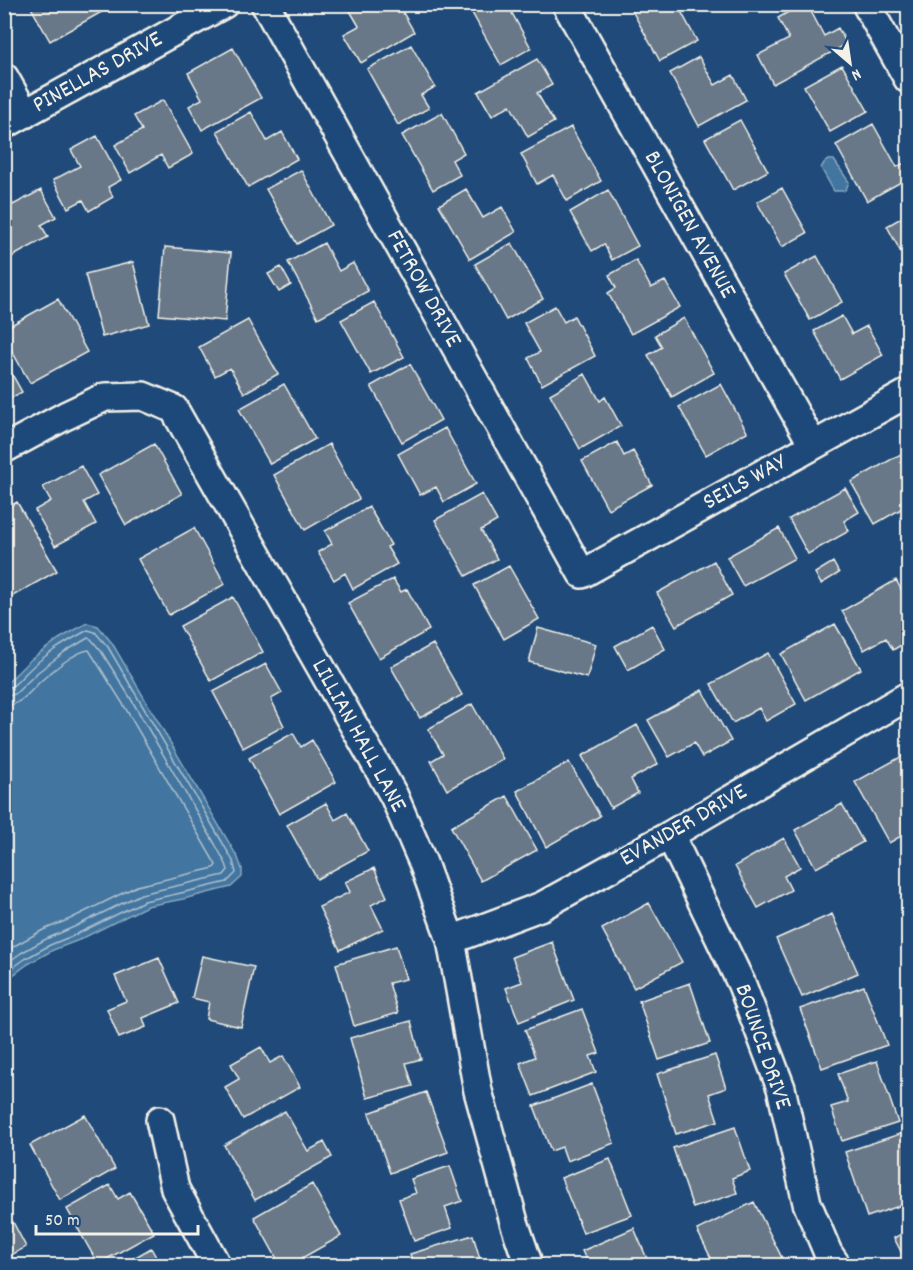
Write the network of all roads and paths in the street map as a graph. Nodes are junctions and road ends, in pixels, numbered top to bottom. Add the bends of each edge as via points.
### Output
1 (224, 4) edge
2 (265, 4) edge
3 (566, 4) edge
4 (866, 4) edge
5 (4, 77) edge
6 (909, 79) edge
7 (15, 119) edge
8 (909, 393) edge
9 (813, 446) junction
10 (4, 449) edge
11 (582, 574) joint
12 (909, 696) edge
13 (670, 835) junction
14 (451, 940) junction
15 (160, 1120) dead end
16 (217, 1266) edge
17 (529, 1266) edge
18 (837, 1266) edge

1 - 7 street, PINELLAS DRIVE
2 - 11 street, FETROW DRIVE
3 - 9 street, BLONIGEN AVENUE
4 - 6 street
5 - 7 street
8 - 9 street, SEILS WAY
9 - 11 street, SEILS WAY
10 - 14 street, LILLIAN HALL LANE via 105,397 143,396 174,409 394,796
12 - 13 street, EVANDER DRIVE
13 - 14 street, EVANDER DRIVE via 542,906
13 - 18 street, BOUNCE DRIVE via 742,985 781,1088 807,1203
14 - 17 street, LILLIAN HALL LANE via 478,1092
15 - 16 street via 175,1189

